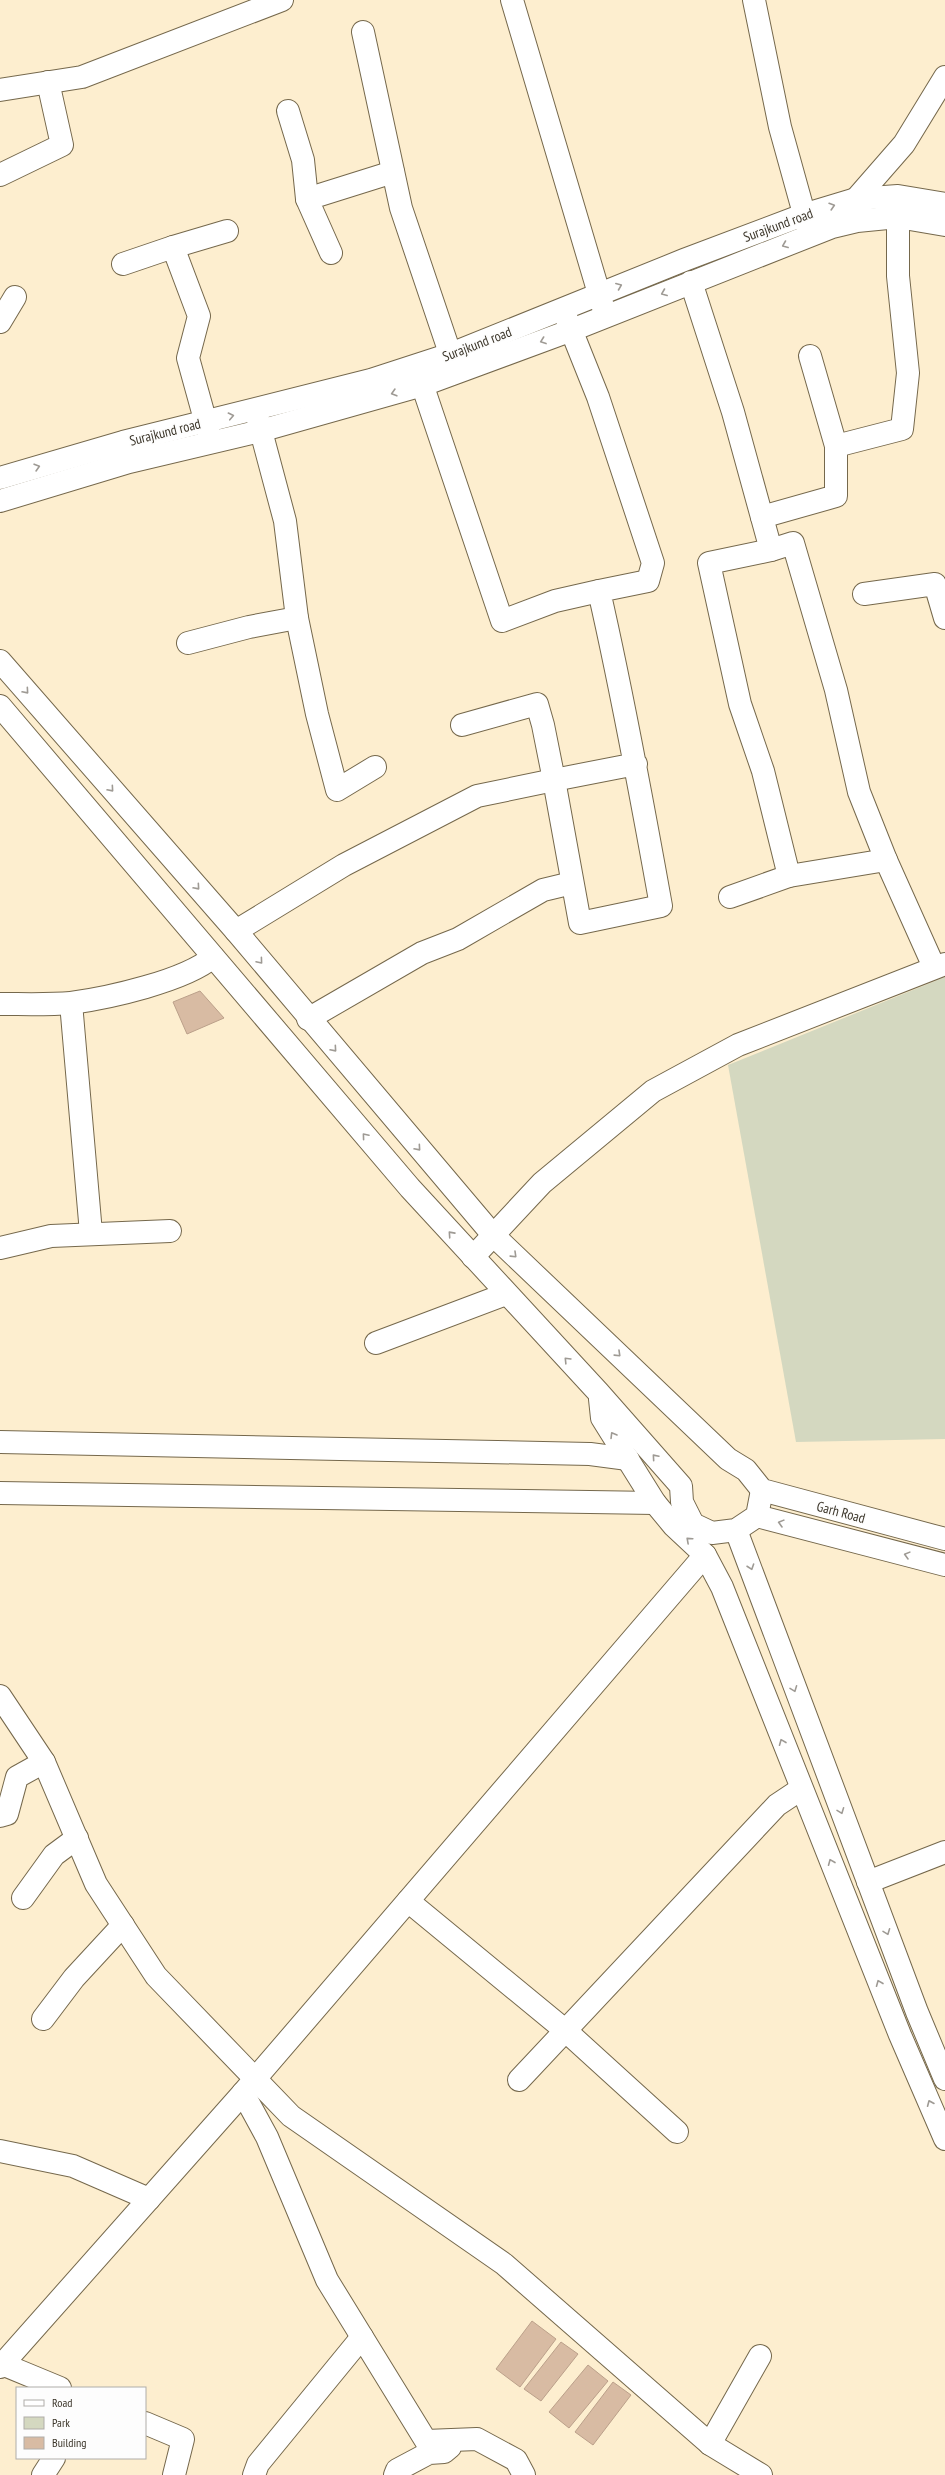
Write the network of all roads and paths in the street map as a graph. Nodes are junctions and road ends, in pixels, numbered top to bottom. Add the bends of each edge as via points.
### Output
1 (282, 0) edge
2 (512, 0) edge
3 (754, 0) edge
4 (363, 32) dead end
5 (945, 77) edge
6 (48, 82) junction
7 (0, 90) edge
8 (288, 111) dead end
9 (393, 172) junction
10 (0, 175) edge
11 (307, 199) junction
12 (856, 199) junction
13 (945, 204) edge
14 (898, 207) junction
15 (803, 215) junction
16 (857, 221) junction
17 (945, 225) edge
18 (227, 231) dead end
19 (810, 235) junction
20 (174, 247) junction
21 (331, 253) dead end
22 (123, 264) dead end
23 (691, 282) junction
24 (598, 295) junction
25 (15, 297) dead end
26 (564, 310) junction
27 (606, 316) junction
28 (0, 322) edge
29 (572, 330) junction
30 (810, 356) dead end
31 (454, 364) junction
32 (419, 375) junction
33 (258, 421) junction
34 (208, 431) junction
35 (836, 446) junction
36 (126, 452) junction
37 (0, 478) edge
38 (0, 501) edge
39 (762, 517) junction
40 (771, 550) junction
41 (940, 583) edge
42 (599, 591) junction
43 (864, 594) dead end
44 (297, 618) junction
45 (945, 618) edge
46 (188, 643) dead end
47 (0, 661) edge
48 (0, 706) edge
49 (462, 725) dead end
50 (636, 764) junction
51 (375, 767) dead end
52 (554, 780) junction
53 (886, 860) junction
54 (789, 876) junction
55 (572, 883) junction
56 (730, 897) dead end
57 (239, 935) junction
58 (215, 959) junction
59 (940, 966) edge
60 (71, 1003) junction
61 (0, 1004) edge
62 (308, 1019) junction
63 (170, 1232) dead end
64 (91, 1234) junction
65 (493, 1235) junction
66 (0, 1248) edge
67 (473, 1257) junction
68 (506, 1294) junction
69 (376, 1343) dead end
70 (599, 1393) junction
71 (0, 1442) edge
72 (628, 1459) junction
73 (762, 1490) junction
74 (0, 1493) edge
75 (655, 1503) junction
76 (757, 1516) junction
77 (736, 1530) junction
78 (945, 1539) edge
79 (705, 1555) junction
80 (945, 1565) edge
81 (0, 1696) edge
82 (44, 1762) junction
83 (801, 1789) junction
84 (0, 1816) edge
85 (77, 1838) junction
86 (945, 1852) edge
87 (868, 1882) junction
88 (23, 1898) dead end
89 (408, 1901) junction
90 (123, 1925) junction
91 (43, 2019) dead end
92 (922, 2024) junction
93 (566, 2030) junction
94 (900, 2035) junction
95 (945, 2079) edge
96 (519, 2080) dead end
97 (250, 2086) junction
98 (678, 2132) dead end
99 (945, 2139) edge
100 (0, 2151) edge
101 (149, 2199) junction
102 (362, 2337) junction
103 (760, 2356) dead end
104 (1, 2366) edge
105 (57, 2387) edge
106 (146, 2423) edge
107 (461, 2439) junction
108 (710, 2444) junction
109 (53, 2459) edge
110 (43, 2475) edge
111 (174, 2475) edge
112 (254, 2475) edge
113 (395, 2475) edge
114 (524, 2475) edge
115 (760, 2475) edge

1 - 6 street via 82,77
2 - 24 street
3 - 15 street via 780,127
4 - 9 street
5 - 12 street via 904,144
6 - 7 street
6 - 10 street via 62,145
8 - 11 street via 303,160
9 - 11 street
9 - 31 street via 401,208
11 - 21 street
12 - 14 street, Surajkund road
15 -> 12 street, Surajkund road
12 - 16 street
13 - 14 street, Surajkund road
14 - 16 street
14 - 17 street
14 - 35 street via 898,276 908,373 902,429
15 - 19 street
24 -> 15 street, Surajkund road
16 - 19 street
18 - 20 street
19 -> 23 street
20 - 22 street
20 - 34 street via 199,316 188,358
23 -> 27 street
23 - 39 street via 733,412
24 - 26 street, Surajkund road
24 - 27 street
25 - 28 street
26 - 29 street
26 - 31 street, Surajkund road
27 - 29 street
29 -> 31 street
29 - 42 street via 598,396 653,563 648,581
30 - 35 street
31 - 32 street, Surajkund road
32 - 33 street, Surajkund road
32 - 42 street via 502,621 555,601
33 - 34 street, Surajkund road
33 - 44 street via 285,521
34 - 36 street, Surajkund road
35 - 39 street via 836,496
37 -> 36 street, Surajkund road
36 - 38 street
39 - 40 street
40 - 53 street via 793,542 836,690 859,792
40 - 54 street via 708,563 740,704 763,771
41 - 43 street
41 - 45 street
42 - 50 street
44 - 46 street
44 - 51 street via 317,714 338,790
47 -> 57 street
48 - 58 street
49 - 52 street via 537,704
50 - 52 street
50 - 55 street via 661,906 580,923
52 - 55 street
52 - 57 street via 477,796 344,865
53 - 54 street
53 - 59 street
54 - 56 street
55 - 62 street via 542,890 458,939 422,953
57 - 58 street
57 -> 62 street
58 - 60 street via 152,985
67 -> 58 street via 410,1188
59 - 65 street via 738,1045 653,1091 542,1183
60 - 61 street
60 - 64 street
62 -> 65 street
63 - 64 street
64 - 66 street via 51,1236
65 - 67 street
65 -> 73 street via 728,1459 746,1470
67 - 68 street
68 - 69 street
70 -> 68 street
72 -> 70 street via 602,1418
77 -> 70 street via 712,1533 693,1524 682,1502 681,1486
71 - 72 street via 590,1454
72 - 75 street
73 - 76 street
73 - 78 street, Garh Road
74 - 75 street
79 -> 75 street via 674,1526
76 - 77 street
80 -> 76 street, Garh Road
77 -> 87 street
83 -> 79 street via 722,1587
79 - 89 street
81 - 82 street
82 - 84 street via 17,1777 7,1814
82 - 85 street
83 - 93 street via 777,1804
94 -> 83 street
85 - 88 street via 54,1855
85 - 90 street via 96,1884
86 - 87 street
87 -> 92 street
89 - 93 street
89 - 97 street
90 - 91 street via 74,1978
90 - 97 street via 156,1976
92 - 94 street
92 - 95 street
93 - 96 street
93 - 98 street
99 -> 94 street
97 - 101 street
97 - 102 street via 267,2137 327,2280
97 - 108 street via 504,2264
100 - 101 street via 73,2166
101 - 104 street
102 - 107 street via 426,2441
102 - 112 street via 258,2464
103 - 108 street
104 - 105 street
106 - 111 street via 183,2439
107 - 113 street via 444,2452 429,2453 396,2470
107 - 114 street via 477,2439 516,2460
108 - 115 street
109 - 110 street

